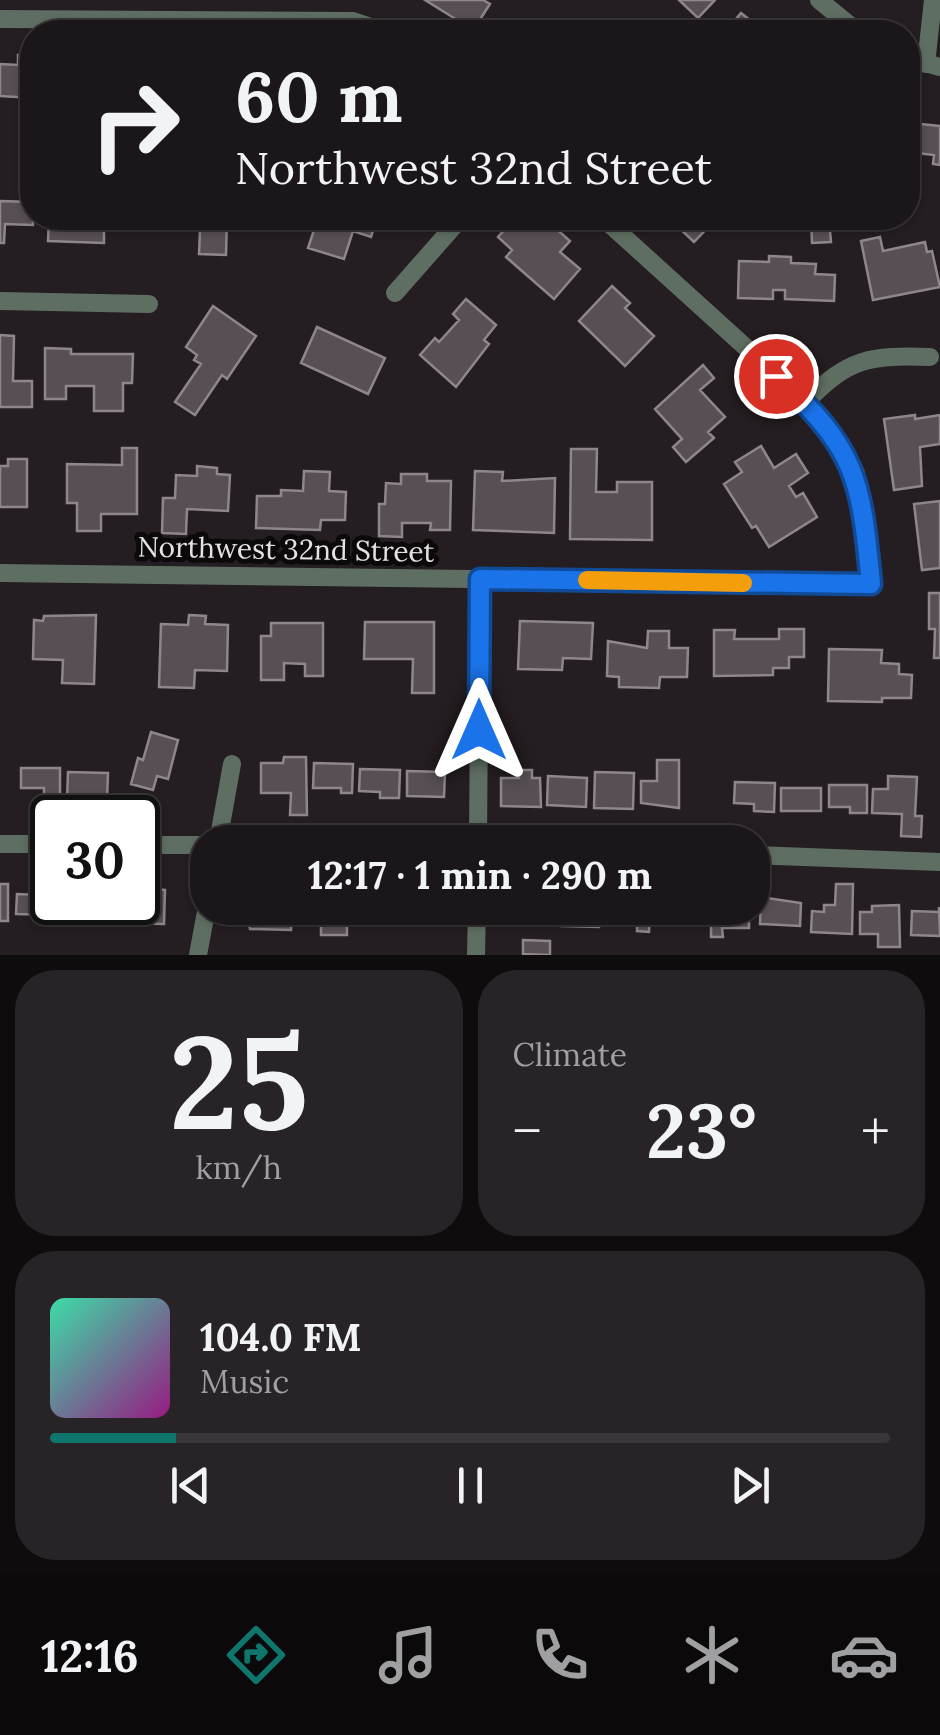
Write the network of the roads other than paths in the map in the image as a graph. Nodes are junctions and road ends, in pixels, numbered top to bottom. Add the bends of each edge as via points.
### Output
1 (820, 0) edge
2 (933, 0) edge
3 (844, 20) edge
4 (924, 63) edge
5 (450, 230) edge
6 (616, 230) edge
7 (396, 292) dead end
8 (0, 300) edge
9 (149, 304) dead end
10 (930, 357) dead end
11 (806, 402) junction
12 (0, 573) edge
13 (480, 579) junction
14 (232, 764) dead end
15 (221, 825) edge
16 (478, 825) edge
17 (0, 844) edge
18 (30, 844) edge
19 (160, 845) edge
20 (190, 845) edge
21 (770, 856) edge
22 (940, 862) edge
23 (204, 925) edge
24 (477, 925) edge
25 (198, 955) edge
26 (476, 955) edge

1 - 3 street
2 - 4 street
5 - 7 street
6 - 11 street
8 - 9 street
10 - 11 street via 855,361
11 - 13 street, Northwest 32nd Street via 856,474 871,584
12 - 13 street, Northwest 32nd Street
13 - 16 street
14 - 15 street
17 - 18 street
19 - 20 street
21 - 22 street
23 - 25 street
24 - 26 street

